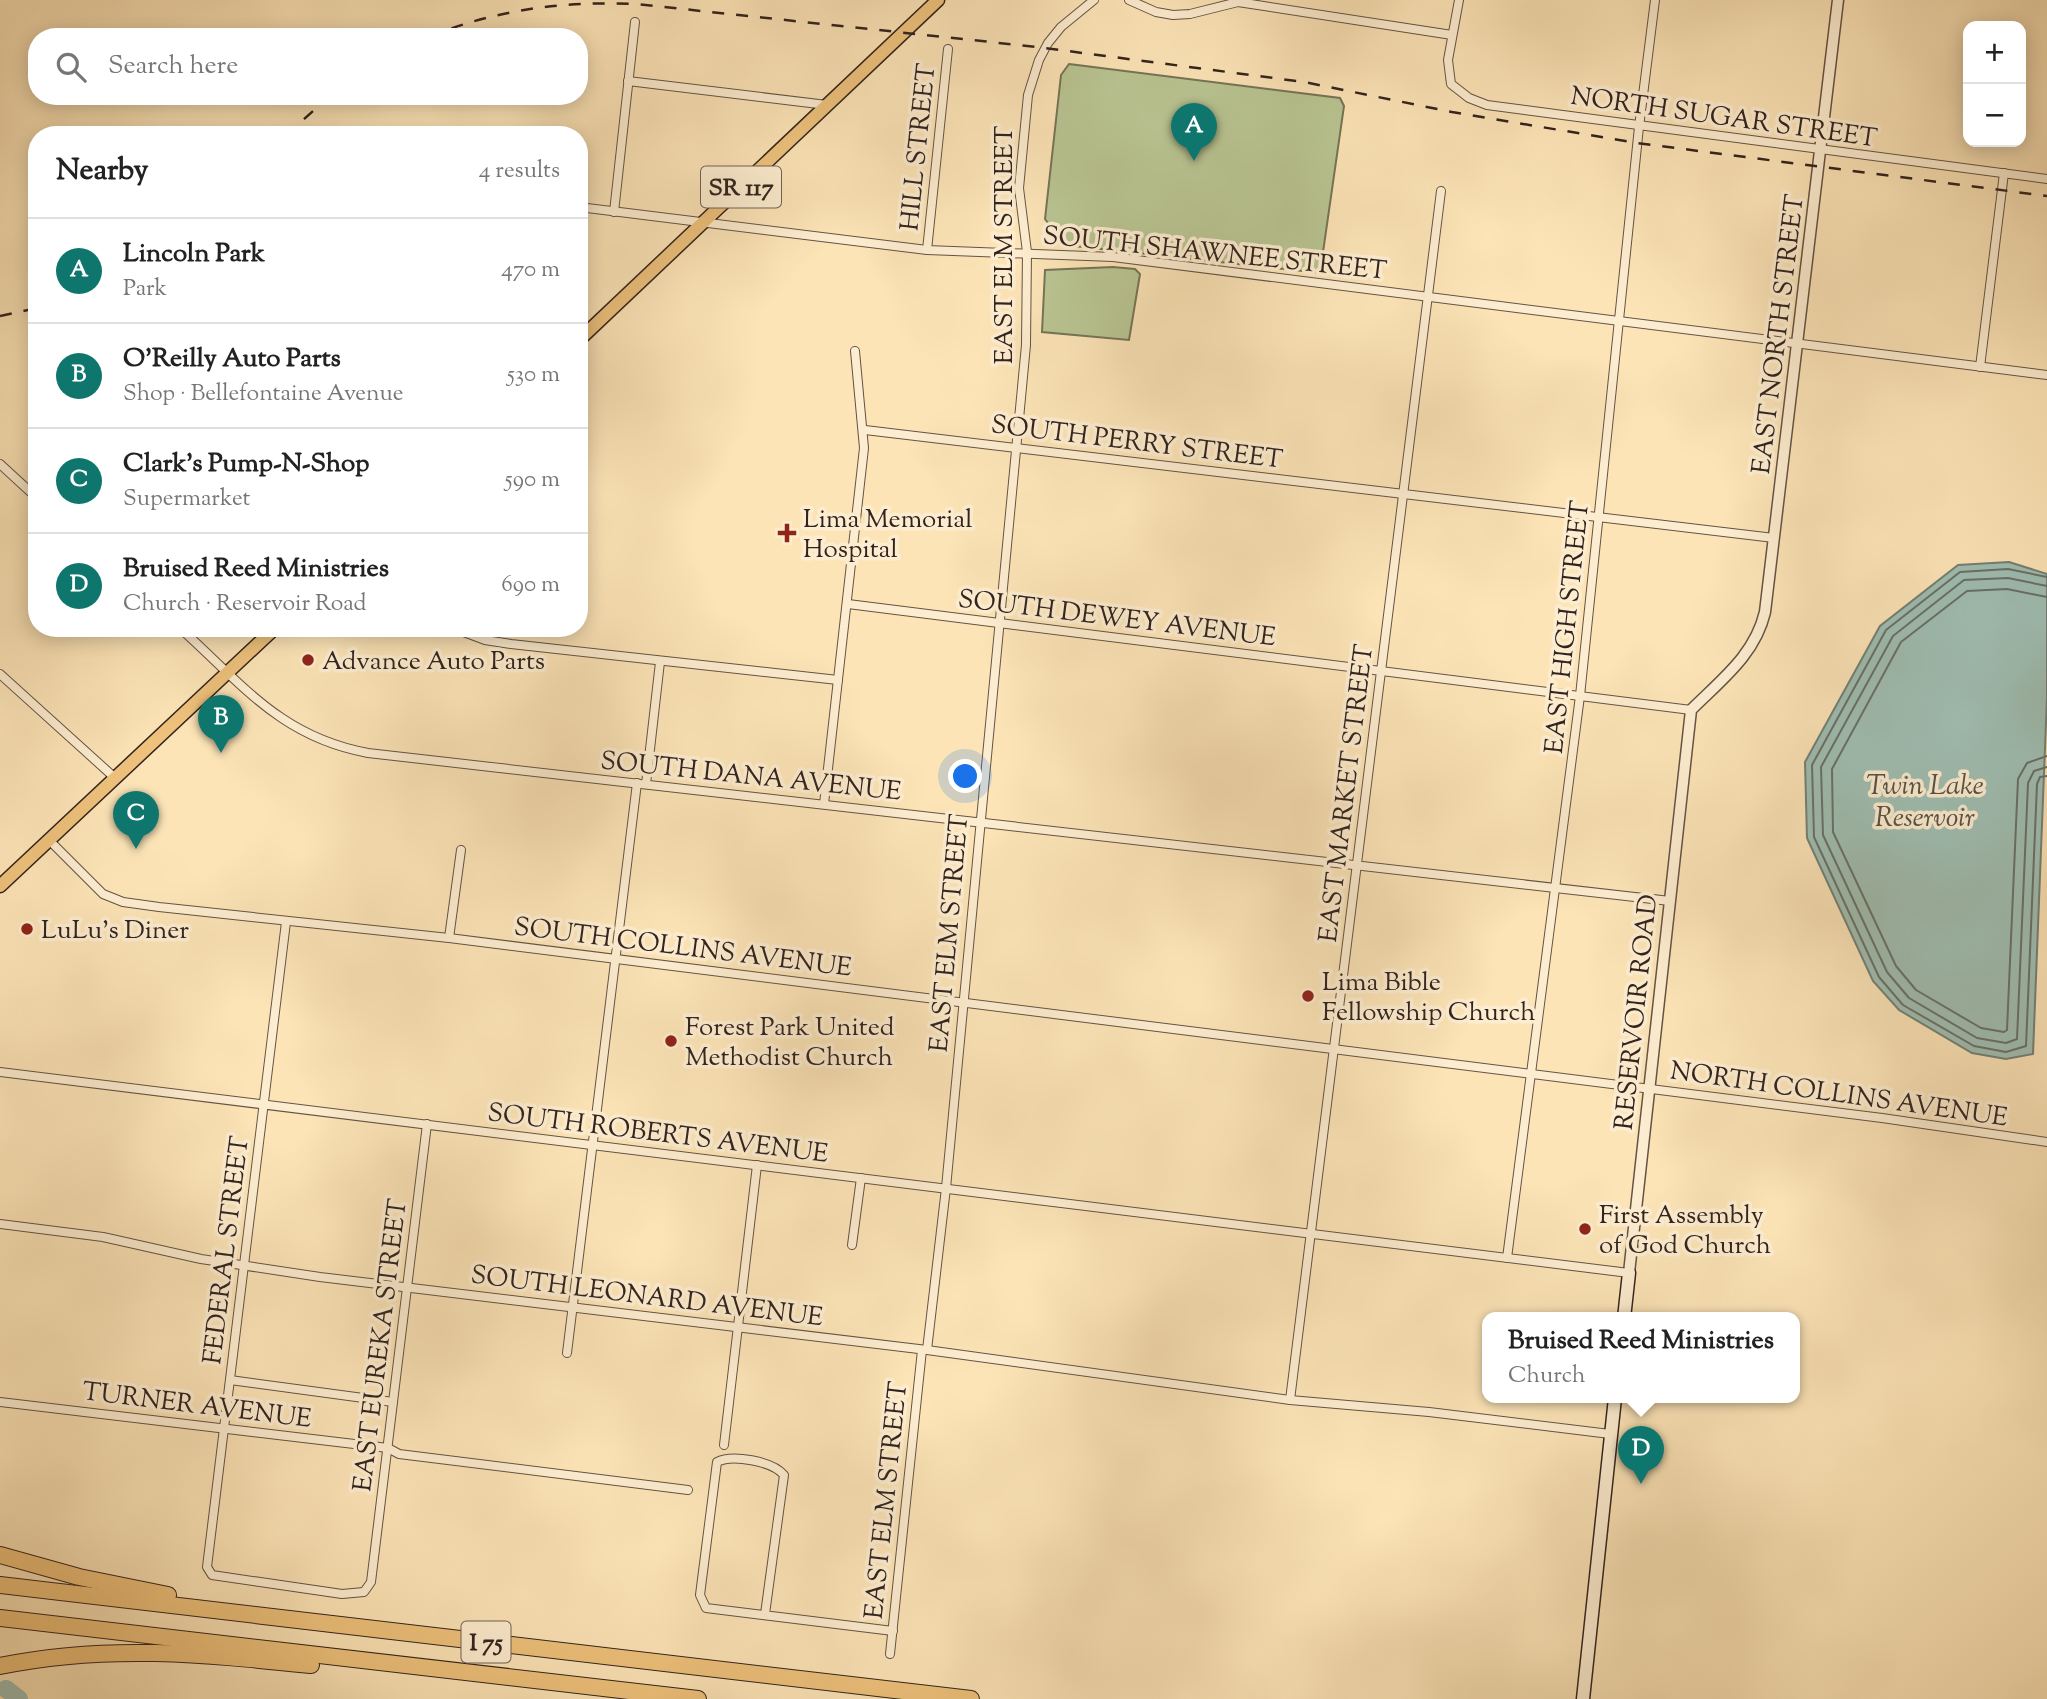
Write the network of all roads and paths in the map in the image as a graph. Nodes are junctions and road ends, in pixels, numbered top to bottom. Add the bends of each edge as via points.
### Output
1 (938, 0) edge
2 (1094, 0) edge
3 (1129, 0) edge
4 (1459, 0) edge
5 (1655, 0) edge
6 (1839, 0) edge
7 (635, 22) dead end
8 (1452, 35) junction
9 (948, 49) dead end
10 (628, 81) junction
11 (827, 105) junction
12 (1639, 127) junction
13 (1822, 151) junction
14 (2004, 173) junction
15 (2047, 179) edge
16 (1441, 191) dead end
17 (588, 208) edge
18 (614, 212) junction
19 (704, 222) junction
20 (926, 250) junction
21 (1027, 252) junction
22 (1428, 298) junction
23 (1619, 322) junction
24 (588, 332) edge
25 (1799, 345) junction
26 (855, 351) dead end
27 (1980, 367) junction
28 (2047, 375) edge
29 (865, 430) junction
30 (1015, 448) junction
31 (0, 464) edge
32 (28, 490) edge
33 (1403, 494) junction
34 (1600, 518) junction
35 (1774, 538) junction
36 (848, 604) junction
37 (998, 623) junction
38 (190, 637) edge
39 (266, 637) edge
40 (477, 637) edge
41 (660, 662) junction
42 (1381, 671) junction
43 (229, 672) junction
44 (0, 674) edge
45 (838, 680) junction
46 (1580, 696) junction
47 (1691, 710) junction
48 (115, 778) junction
49 (641, 784) junction
50 (824, 804) junction
51 (980, 822) junction
52 (50, 841) junction
53 (461, 849) dead end
54 (1357, 865) junction
55 (0, 886) edge
56 (1556, 888) junction
57 (1670, 901) junction
58 (286, 922) junction
59 (449, 938) junction
60 (615, 959) junction
61 (962, 1003) junction
62 (1334, 1051) junction
63 (0, 1072) edge
64 (1532, 1075) junction
65 (1649, 1089) junction
66 (264, 1104) junction
67 (427, 1124) junction
68 (2047, 1142) edge
69 (593, 1144) junction
70 (757, 1165) junction
71 (861, 1178) junction
72 (946, 1188) junction
73 (0, 1224) edge
74 (1311, 1233) junction
75 (852, 1245) dead end
76 (1507, 1258) junction
77 (244, 1265) junction
78 (1629, 1273) junction
79 (407, 1287) junction
80 (573, 1307) junction
81 (1625, 1312) edge
82 (737, 1327) junction
83 (924, 1350) junction
84 (567, 1353) dead end
85 (230, 1380) junction
86 (1290, 1400) junction
87 (0, 1402) edge
88 (393, 1402) junction
89 (1614, 1403) edge
90 (224, 1428) junction
91 (1611, 1434) junction
92 (724, 1445) dead end
93 (388, 1448) junction
94 (688, 1490) dead end
95 (0, 1555) edge
96 (373, 1570) joint
97 (0, 1585) edge
98 (765, 1614) junction
99 (0, 1618) edge
100 (893, 1631) junction
101 (422, 1634) junction
102 (890, 1654) dead end
103 (0, 1666) edge
104 (657, 1699) edge
105 (698, 1699) edge
106 (971, 1699) edge
107 (1583, 1699) edge

1 - 11 main road, SR 117
2 - 21 street, EAST ELM STREET via 1048,43 1032,78 1019,176
3 - 8 street via 1173,15 1238,2
4 - 8 street
5 - 12 street, EAST HIGH STREET
6 - 13 street, EAST NORTH STREET
7 - 10 street
8 - 12 street, NORTH SUGAR STREET via 1451,84 1469,99
9 - 20 street, HILL STREET
10 - 11 street
10 - 18 street
11 - 19 main road, SR 117
12 - 13 street, NORTH SUGAR STREET
12 - 23 street, EAST HIGH STREET
13 - 14 street, NORTH SUGAR STREET
13 - 25 street, EAST NORTH STREET
14 - 15 street, NORTH SUGAR STREET
14 - 27 street
16 - 22 street, EAST MARKET STREET
17 - 18 street, SOUTH SHAWNEE STREET
18 - 19 street, SOUTH SHAWNEE STREET
19 - 20 street, SOUTH SHAWNEE STREET
19 - 24 main road, SR 117
20 - 21 street, SOUTH SHAWNEE STREET
21 - 22 street, SOUTH SHAWNEE STREET via 1114,257
21 - 30 street, EAST ELM STREET via 1028,320
22 - 23 street, SOUTH SHAWNEE STREET
22 - 33 street, EAST MARKET STREET
23 - 25 street, SOUTH SHAWNEE STREET
23 - 34 street, EAST HIGH STREET
25 - 27 street, SOUTH SHAWNEE STREET
25 - 35 street, EAST NORTH STREET
26 - 29 street
27 - 28 street, SOUTH SHAWNEE STREET
29 - 30 street, SOUTH PERRY STREET
29 - 36 street
30 - 33 street, SOUTH PERRY STREET
30 - 37 street, EAST ELM STREET
31 - 32 street
33 - 34 street, SOUTH PERRY STREET
33 - 42 street, EAST MARKET STREET
34 - 35 street, SOUTH PERRY STREET
34 - 46 street, EAST HIGH STREET
35 - 47 street, EAST NORTH STREET via 1762,626 1753,646
36 - 37 street, SOUTH DEWEY AVENUE
36 - 45 street
37 - 42 street, SOUTH DEWEY AVENUE
37 - 51 street, EAST ELM STREET
38 - 43 street, SOUTH DANA AVENUE
39 - 43 main road
40 - 41 street
41 - 45 street
41 - 49 street
42 - 46 street, SOUTH DEWEY AVENUE
42 - 54 street, EAST MARKET STREET
43 - 48 main road
43 - 49 street, SOUTH DANA AVENUE via 283,722 349,750
44 - 48 street
45 - 50 street
46 - 47 street, SOUTH DEWEY AVENUE
46 - 56 street, EAST HIGH STREET
47 - 57 street, RESERVOIR ROAD
48 - 52 main road
49 - 50 street, SOUTH DANA AVENUE
49 - 60 street
50 - 51 street, SOUTH DANA AVENUE
51 - 54 street, SOUTH DANA AVENUE
51 - 61 street, EAST ELM STREET
52 - 55 main road
52 - 58 street, SOUTH COLLINS AVENUE via 112,899
53 - 59 street
54 - 56 street, SOUTH DANA AVENUE
54 - 62 street, EAST MARKET STREET
56 - 57 street, SOUTH DANA AVENUE
56 - 64 street, EAST HIGH STREET
57 - 65 street, RESERVOIR ROAD
58 - 59 street, SOUTH COLLINS AVENUE
58 - 66 street, FEDERAL STREET
59 - 60 street, SOUTH COLLINS AVENUE
60 - 61 street, SOUTH COLLINS AVENUE
60 - 69 street
61 - 62 street, SOUTH COLLINS AVENUE
61 - 72 street, EAST ELM STREET
62 - 64 street, NORTH COLLINS AVENUE
62 - 74 street, EAST MARKET STREET
63 - 66 street, SOUTH ROBERTS AVENUE
64 - 65 street, NORTH COLLINS AVENUE
64 - 76 street, EAST HIGH STREET
65 - 68 street, NORTH COLLINS AVENUE
65 - 78 street, RESERVOIR ROAD
66 - 67 street, SOUTH ROBERTS AVENUE
66 - 77 street, FEDERAL STREET
67 - 69 street, SOUTH ROBERTS AVENUE
67 - 79 street, EAST EUREKA STREET
69 - 70 street, SOUTH ROBERTS AVENUE
69 - 80 street
70 - 71 street, SOUTH ROBERTS AVENUE
70 - 82 street
71 - 72 street, SOUTH ROBERTS AVENUE
71 - 75 street
72 - 74 street, SOUTH ROBERTS AVENUE
72 - 83 street, EAST ELM STREET
73 - 77 street, SOUTH LEONARD AVENUE via 103,1237
74 - 76 street, SOUTH ROBERTS AVENUE
74 - 86 street, EAST MARKET STREET
76 - 78 street, SOUTH ROBERTS AVENUE
77 - 79 street, SOUTH LEONARD AVENUE
77 - 85 street, FEDERAL STREET
78 - 81 main road, RESERVOIR ROAD
79 - 80 street, SOUTH LEONARD AVENUE
79 - 88 street, EAST EUREKA STREET
80 - 82 street, SOUTH LEONARD AVENUE
80 - 84 street
82 - 83 street, SOUTH LEONARD AVENUE
82 - 92 street
83 - 86 street, SOUTH LEONARD AVENUE
83 - 100 street, EAST ELM STREET
85 - 88 street
85 - 90 street, FEDERAL STREET
86 - 91 street, SOUTH LEONARD AVENUE
87 - 90 street, TURNER AVENUE
88 - 93 street, EAST EUREKA STREET
89 - 91 main road
90 - 93 street, TURNER AVENUE
90 - 96 street, FEDERAL STREET via 208,1572 354,1594 368,1587
91 - 107 main road
93 - 94 street, TURNER AVENUE via 399,1454
93 - 96 street, EAST EUREKA STREET
95 - 101 highway via 164,1595 379,1622
97 - 101 highway, I 75
98 - 98 street via 706,1608 701,1601 716,1462 724,1458 769,1465 784,1475
98 - 100 street
99 - 105 highway, I 75
100 - 102 street, EAST ELM STREET
101 - 106 highway, I 75
103 - 104 highway via 77,1653 169,1652

